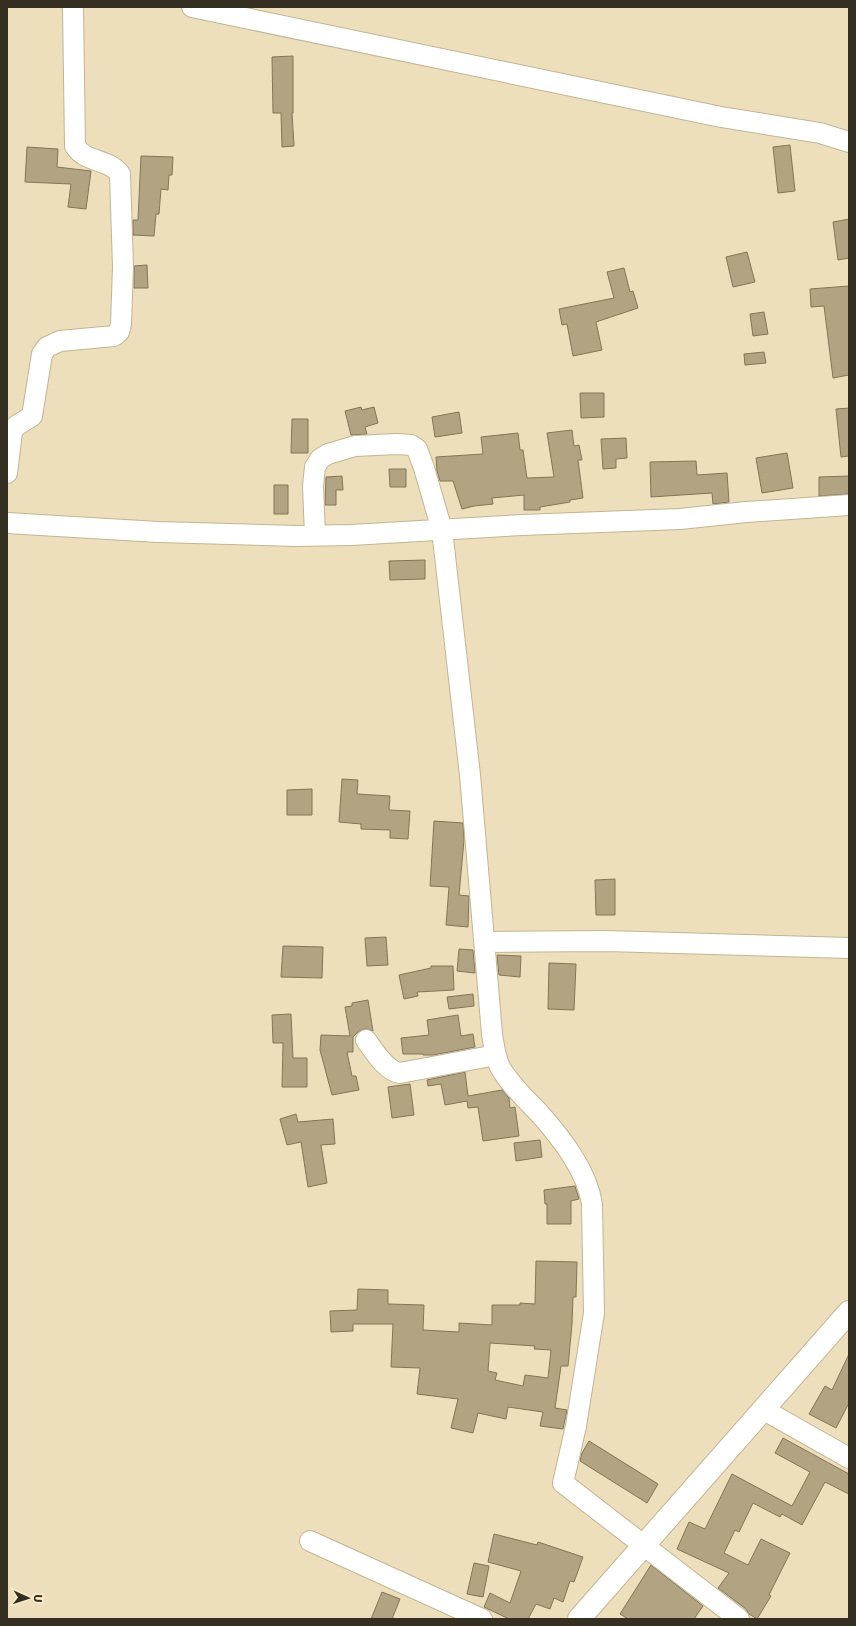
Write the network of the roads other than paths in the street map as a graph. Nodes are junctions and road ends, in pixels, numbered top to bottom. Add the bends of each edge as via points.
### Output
1 (73, 7) edge
2 (192, 7) edge
3 (849, 142) edge
4 (7, 473) edge
5 (849, 505) edge
6 (7, 523) edge
7 (442, 530) junction
8 (315, 536) junction
9 (484, 942) junction
10 (849, 948) edge
11 (366, 1040) dead end
12 (496, 1055) junction
13 (849, 1312) edge
14 (764, 1410) junction
15 (849, 1458) edge
16 (310, 1541) dead end
17 (644, 1545) junction
18 (482, 1619) edge
19 (579, 1619) edge
20 (740, 1619) edge

1 - 4 street via 75,146 82,154 111,165 120,174 124,267 121,324 119,332 114,336 60,341 46,347 42,354 32,416 16,426 12,432
2 - 3 street via 721,117 820,133
5 - 7 street via 680,519
6 - 8 street via 158,532
7 - 8 street
7 - 8 street via 416,449 411,445 397,444 355,446 320,459 315,467
7 - 9 street via 469,767
9 - 10 street via 606,941
9 - 12 street
11 - 12 street via 394,1072 400,1073
12 - 17 street via 500,1067 510,1081 541,1116 579,1167 591,1195 594,1313 576,1426 563,1483
13 - 14 highway
14 - 15 street
14 - 17 highway
16 - 18 street
17 - 19 highway
17 - 20 street

